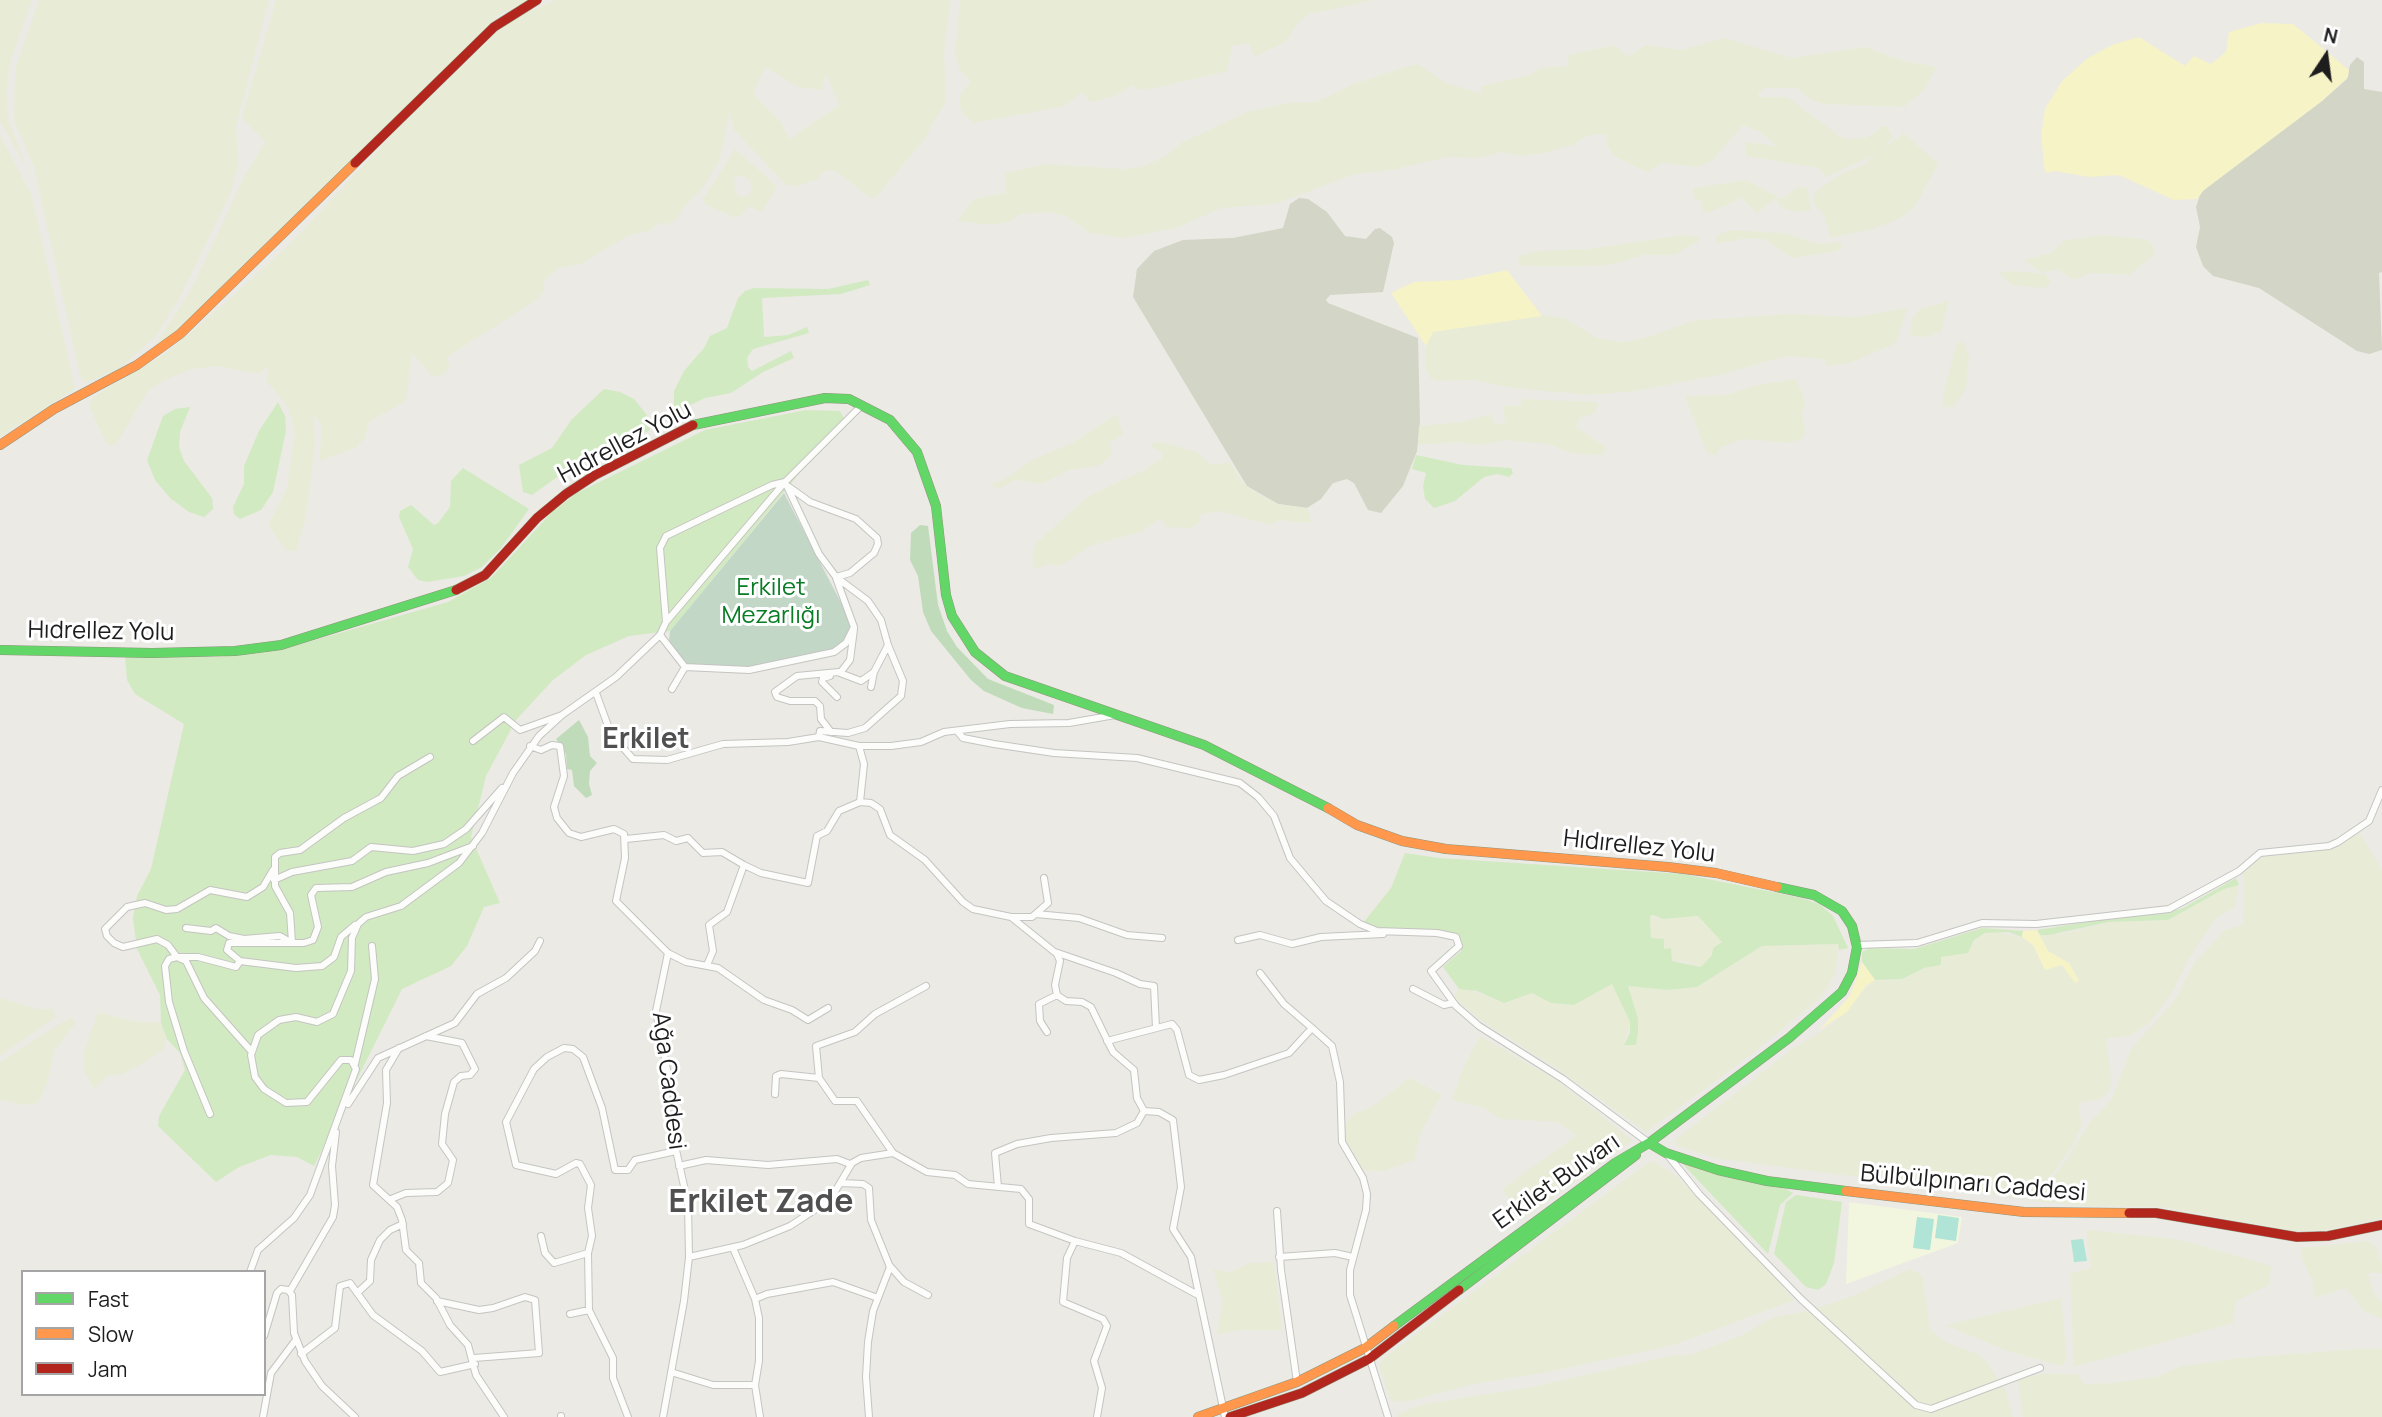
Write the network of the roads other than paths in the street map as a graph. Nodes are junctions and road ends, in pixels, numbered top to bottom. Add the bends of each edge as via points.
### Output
1 (537, 0) edge
2 (863, 404) junction
3 (0, 444) edge
4 (785, 482) junction
5 (836, 577) junction
6 (666, 622) junction
7 (854, 629) junction
8 (660, 635) junction
9 (888, 645) junction
10 (0, 650) edge
11 (685, 667) junction
12 (840, 673) junction
13 (874, 673) junction
14 (871, 687) dead end
15 (672, 689) dead end
16 (596, 693) junction
17 (837, 697) dead end
18 (562, 715) junction
19 (1121, 715) junction
20 (957, 731) junction
21 (831, 732) junction
22 (819, 737) junction
23 (473, 741) dead end
24 (530, 746) junction
25 (859, 746) junction
26 (430, 757) dead end
27 (508, 782) junction
28 (2382, 790) edge
29 (860, 802) junction
30 (626, 839) junction
31 (474, 846) junction
32 (744, 865) junction
33 (273, 870) junction
34 (1044, 877) dead end
35 (274, 880) junction
36 (1036, 914) junction
37 (1011, 917) junction
38 (358, 924) junction
39 (186, 928) dead end
40 (1389, 933) junction
41 (1162, 939) dead end
42 (1238, 940) dead end
43 (540, 941) dead end
44 (292, 942) junction
45 (1857, 945) junction
46 (372, 946) dead end
47 (1055, 952) junction
48 (668, 953) junction
49 (177, 957) junction
50 (240, 961) junction
51 (707, 965) junction
52 (1260, 973) dead end
53 (926, 986) dead end
54 (1413, 989) dead end
55 (1057, 995) junction
56 (1453, 1003) junction
57 (828, 1008) dead end
58 (1156, 1028) junction
59 (1312, 1028) junction
60 (1047, 1032) dead end
61 (426, 1036) junction
62 (1107, 1041) junction
63 (399, 1048) junction
64 (252, 1052) junction
65 (355, 1064) junction
66 (819, 1078) junction
67 (775, 1094) dead end
68 (1144, 1111) junction
69 (210, 1114) dead end
70 (341, 1114) junction
71 (335, 1130) junction
72 (1649, 1143) junction
73 (676, 1151) junction
74 (893, 1153) junction
75 (1666, 1153) junction
76 (850, 1164) junction
77 (679, 1166) junction
78 (841, 1183) junction
79 (998, 1187) junction
80 (391, 1199) junction
81 (1277, 1211) dead end
82 (403, 1224) junction
83 (2382, 1225) edge
84 (541, 1236) dead end
85 (1075, 1241) junction
86 (733, 1248) junction
87 (589, 1253) junction
88 (689, 1257) junction
89 (1279, 1257) junction
90 (1353, 1257) junction
91 (889, 1265) junction
92 (251, 1270) edge
93 (291, 1293) junction
94 (357, 1293) junction
95 (1198, 1295) junction
96 (928, 1296) dead end
97 (878, 1298) junction
98 (755, 1299) junction
99 (437, 1301) junction
100 (589, 1310) junction
101 (570, 1314) dead end
102 (266, 1329) edge
103 (295, 1340) junction
104 (1366, 1348) junction
105 (301, 1354) junction
106 (1369, 1359) junction
107 (474, 1361) junction
108 (2040, 1368) dead end
109 (671, 1372) junction
110 (1297, 1382) junction
111 (755, 1385) junction
112 (1226, 1415) edge
113 (263, 1417) edge
114 (355, 1417) edge
115 (504, 1417) edge
116 (628, 1417) edge
117 (663, 1417) edge
118 (760, 1417) edge
119 (869, 1417) edge
120 (1097, 1417) edge
121 (1198, 1417) edge
122 (1388, 1417) edge

1 - 3 street via 494,27 180,334 136,365
2 - 4 street
2 - 10 street, Hıdrellez Yolu via 831,398 692,425 566,494 537,518 485,575 466,587 281,645 152,653
2 - 19 street, Hıdrellez Yolu via 896,425 921,460 936,506 949,610 975,652 1016,681
4 - 5 street via 819,554
4 - 5 street via 810,502 856,519 877,538 874,553 850,573
4 - 6 street
4 - 6 street via 664,539 660,551
5 - 7 street
5 - 9 street via 875,609
6 - 8 street
7 - 11 street via 844,645 830,653 749,670
7 - 12 street via 850,660
8 - 11 street
8 - 16 street
9 - 13 street
9 - 21 street via 903,681 901,696 864,728
11 - 15 street
12 - 13 street via 861,681
12 - 17 street via 822,681
12 - 21 street via 797,676 775,692 790,701 815,701
13 - 14 street
16 - 18 street
16 - 22 street via 610,732 632,759 667,760 723,744 789,743
18 - 23 street via 522,730 503,717
18 - 24 street
19 - 20 street
19 - 45 street, Hıdırellez Yolu via 1217,751 1388,837 1446,849 1692,870 1771,884 1819,897 1837,907 1851,923
20 - 25 street via 908,745
20 - 40 street via 963,738 993,744 1137,758 1234,781 1253,792 1274,816 1288,854 1321,897 1360,925
21 - 22 street via 820,731
22 - 25 street
24 - 27 street
24 - 30 street via 539,750 560,746 564,770 554,807 569,833 578,837 614,829 622,831
25 - 29 street via 864,764
26 - 33 street via 398,776 385,796 344,818 325,835 300,850 278,854
27 - 31 street
27 - 35 street via 466,829 444,844 413,851 371,847 352,861 292,872
28 - 45 street via 2369,821 2337,842 2260,853 2239,871 2169,909 2042,924 1982,923 1917,943
29 - 32 street via 839,811 827,831 817,836 808,883
29 - 37 street via 880,809 890,835 925,860 963,902
30 - 32 street via 688,838 703,853 722,852
30 - 48 street via 616,901
31 - 38 street via 452,869 401,906
31 - 44 street via 352,887 316,888 311,897 316,936 307,943
32 - 51 street via 727,912 709,925 713,951
33 - 35 street
33 - 49 street via 263,887 250,896 210,890 177,909 136,904 119,912 105,929 109,939 120,946 157,939
34 - 36 street via 1048,903
35 - 44 street via 290,913
36 - 37 street
36 - 41 street via 1079,918 1127,935
37 - 47 street
38 - 50 street via 341,937 334,957 322,966 296,968
38 - 64 street via 352,938 351,971 333,1014 317,1022 292,1017 274,1021 258,1035
39 - 44 street via 216,928 238,939 280,936
40 - 42 street via 1321,937 1292,944 1260,935
40 - 56 street via 1437,933 1457,939 1459,946 1453,954 1431,971
43 - 61 street via 506,978 477,994 454,1023
44 - 50 street via 229,943 227,950
45 - 72 street via 1849,978 1832,1004
46 - 65 street via 375,979
47 - 55 street via 1060,961
47 - 58 street via 1155,987
48 - 51 street
48 - 73 street, Ağa Caddesi via 656,1011
49 - 50 street via 231,967
49 - 64 street via 186,961 204,998
49 - 69 street via 165,966 169,1002
51 - 57 street via 808,1020
52 - 59 street via 1284,1004
53 - 66 street via 875,1014 855,1032 816,1046
54 - 56 street via 1444,1005
55 - 60 street via 1039,1004 1040,1021
55 - 62 street via 1091,1007
56 - 72 street via 1479,1026 1549,1069
58 - 59 street via 1175,1027 1189,1076 1199,1080 1289,1054
58 - 62 street
59 - 90 street via 1332,1046 1340,1082 1342,1142 1367,1189
61 - 63 street
61 - 80 street via 460,1042 475,1069 454,1083 445,1114 442,1144 453,1164 448,1183 437,1192 407,1192
62 - 68 street via 1133,1070
63 - 70 street via 375,1060
63 - 80 street via 386,1070 387,1103 372,1183
64 - 65 street via 260,1086 292,1105 307,1102 341,1060
65 - 70 street
66 - 67 street via 781,1074 776,1076
66 - 74 street via 835,1101 857,1101
68 - 79 street via 1137,1123 1116,1133 1051,1138 995,1153
68 - 95 street via 1159,1112 1173,1121 1181,1187 1173,1230 1191,1257
70 - 71 street
71 - 92 street via 304,1205 258,1250
71 - 93 street via 333,1217
72 - 75 street, Bülbülpınarı Caddesi
72 - 104 street, Erkilet Bulvarı via 1512,1237
72 - 106 street, Erkilet Bulvarı via 1620,1170
73 - 77 street, Ağa Caddesi
73 - 87 street via 635,1160 631,1169 617,1171 612,1166 602,1108 583,1057 567,1048 538,1064 506,1122 516,1165 559,1174 580,1164 591,1185
74 - 76 street
74 - 79 street via 928,1172 955,1175 971,1185
75 - 83 street, Bülbülpınarı Caddesi via 1767,1181 2024,1212 2155,1213 2297,1237
75 - 108 street via 1699,1194 1801,1299 1916,1405 1931,1409
76 - 77 street via 834,1158 768,1165 706,1160
76 - 78 street
77 - 88 street, Ağa Caddesi via 688,1204
78 - 86 street via 830,1200 800,1221
78 - 91 street via 869,1188 871,1220
79 - 85 street via 1027,1193 1029,1224
80 - 82 street
81 - 89 street
82 - 94 street via 382,1236 372,1254 370,1281
82 - 99 street via 407,1253 419,1263 421,1283
84 - 87 street via 545,1254 554,1263
85 - 95 street via 1129,1256
85 - 120 street via 1067,1258 1063,1302 1103,1319 1107,1326 1094,1361 1102,1388
86 - 88 street
86 - 98 street
87 - 100 street
88 - 109 street, Ağa Caddesi
89 - 90 street via 1335,1253
89 - 110 street
90 - 104 street via 1350,1295
91 - 96 street via 909,1286
91 - 97 street
93 - 102 street via 283,1289 277,1293
93 - 103 street
94 - 105 street via 351,1283 340,1286 335,1328
94 - 107 street via 373,1315 422,1351 440,1372
95 - 112 street
97 - 98 street via 833,1282
97 - 119 street via 866,1354
98 - 111 street via 759,1345
99 - 107 street
99 - 107 street via 479,1310 525,1297 535,1300 539,1353
100 - 101 street
100 - 116 street via 613,1358 613,1378
103 - 105 street
103 - 113 street via 271,1373
104 - 106 street
104 - 110 street, Erkilet Bulvarı
105 - 114 street via 317,1381
106 - 112 street, Erkilet Bulvarı via 1302,1394
106 - 122 street
107 - 115 street via 476,1375
109 - 111 street via 713,1385
109 - 117 street, Ağa Caddesi
110 - 112 street, Erkilet Bulvarı
111 - 118 street
112 - 121 street, Erkilet Bulvarı

